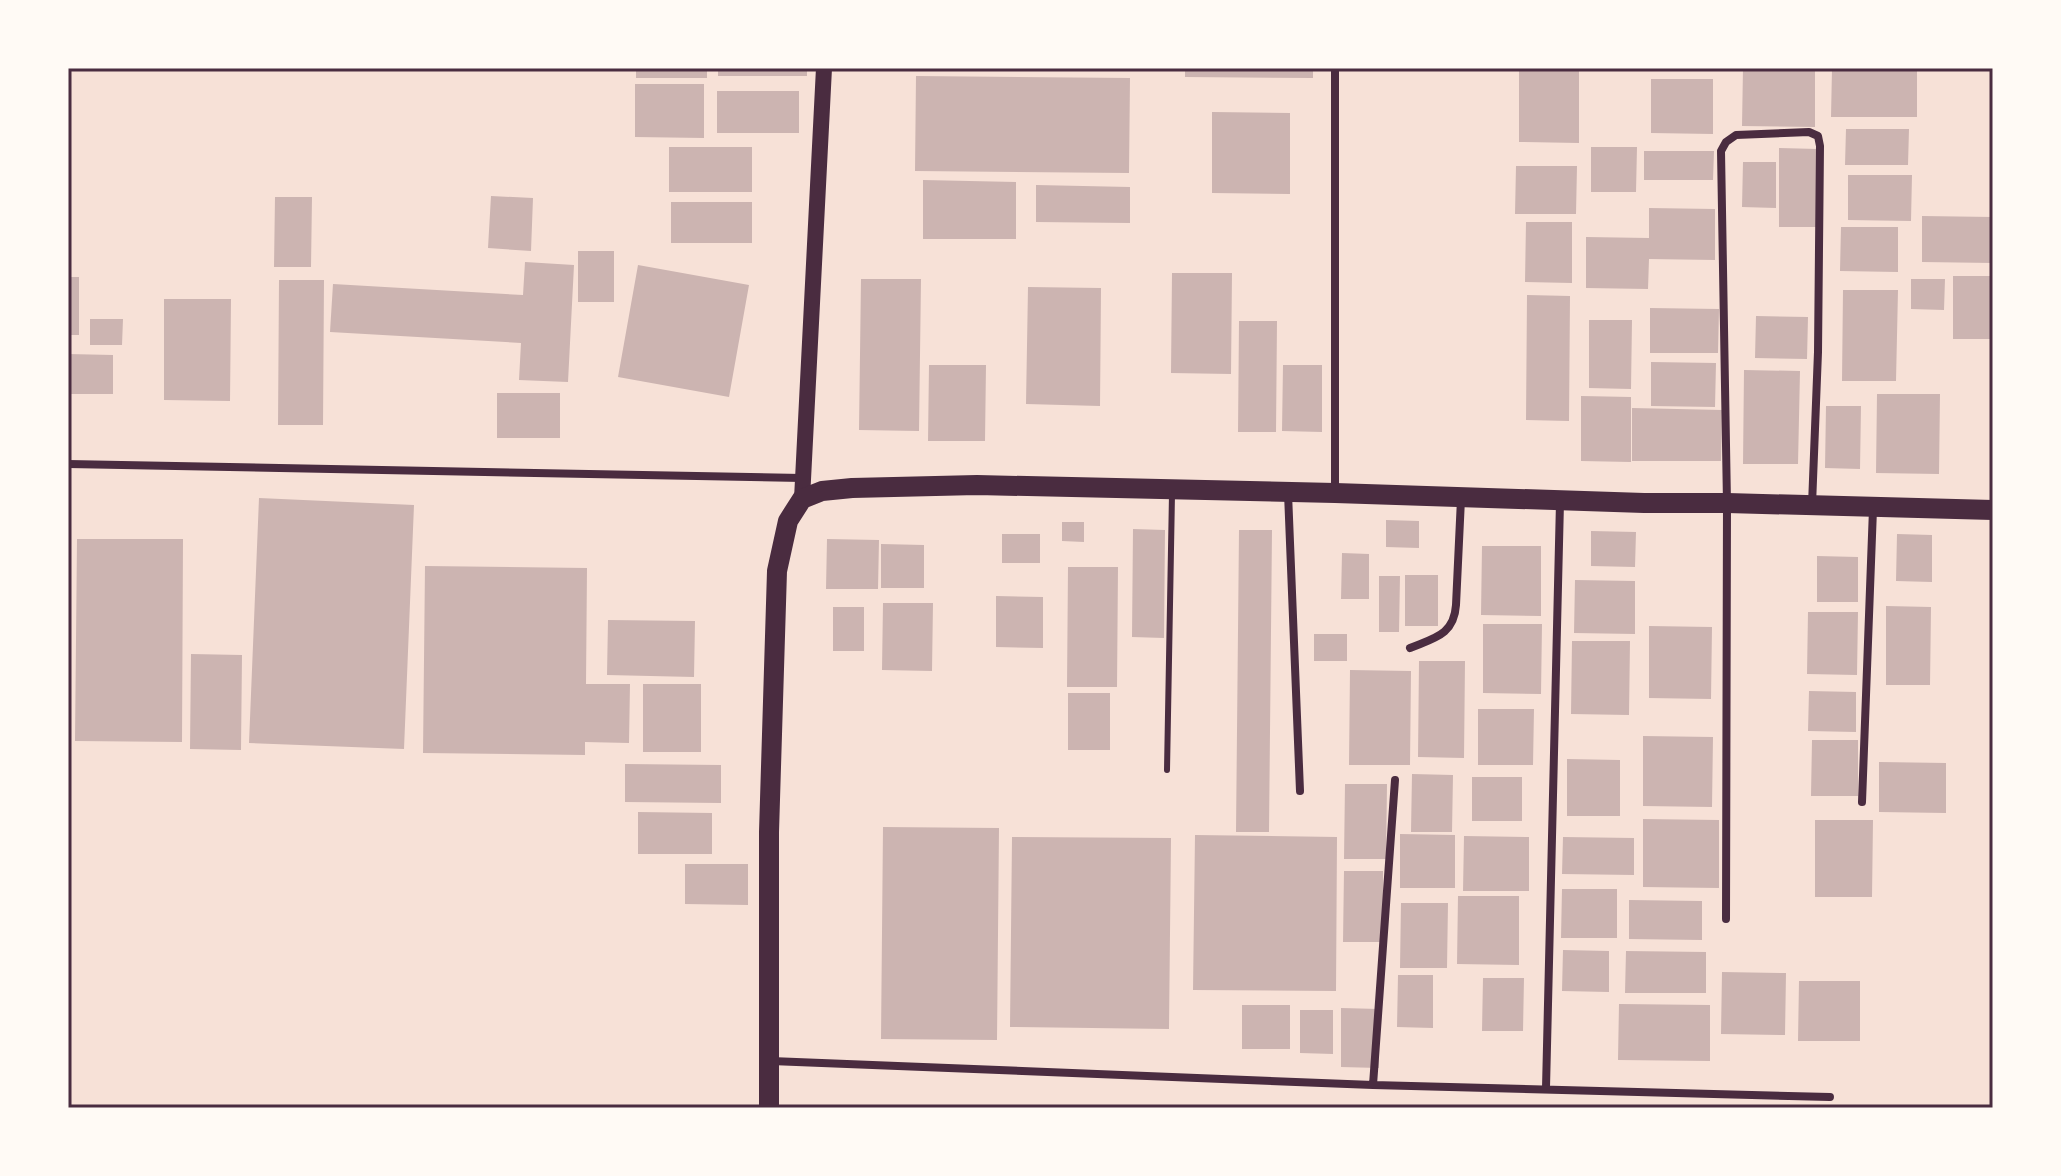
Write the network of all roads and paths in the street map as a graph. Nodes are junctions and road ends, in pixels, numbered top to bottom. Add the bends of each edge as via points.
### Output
1 (824, 68) edge
2 (1335, 68) edge
3 (68, 464) edge
4 (802, 478) junction
5 (1172, 488) junction
6 (1288, 492) junction
7 (1335, 493) junction
8 (1461, 497) junction
9 (802, 499) junction
10 (1560, 501) junction
11 (1727, 503) junction
12 (1812, 506) junction
13 (1873, 508) junction
14 (1993, 510) edge
15 (1410, 648) dead end
16 (1167, 770) dead end
17 (1395, 780) dead end
18 (1300, 791) dead end
19 (1862, 802) dead end
20 (1726, 919) dead end
21 (770, 1061) junction
22 (1373, 1085) junction
23 (1546, 1088) junction
24 (1830, 1097) dead end
25 (769, 1108) edge

1 - 4 main road
2 - 7 street
3 - 4 street
4 - 9 main road
5 - 6 main road
5 - 9 main road via 852,488
5 - 16 lane
6 - 7 main road
6 - 18 street
7 - 8 main road
8 - 10 main road
8 - 15 street via 1453,622
9 - 21 main road via 788,521 777,571 769,832
10 - 11 main road
10 - 23 street
11 - 12 main road
11 - 12 street via 1721,151 1736,135 1809,132 1818,136 1820,146
11 - 20 street
12 - 13 main road
13 - 14 main road
13 - 19 street
17 - 22 street
21 - 22 street
21 - 25 main road
22 - 23 street
23 - 24 street

